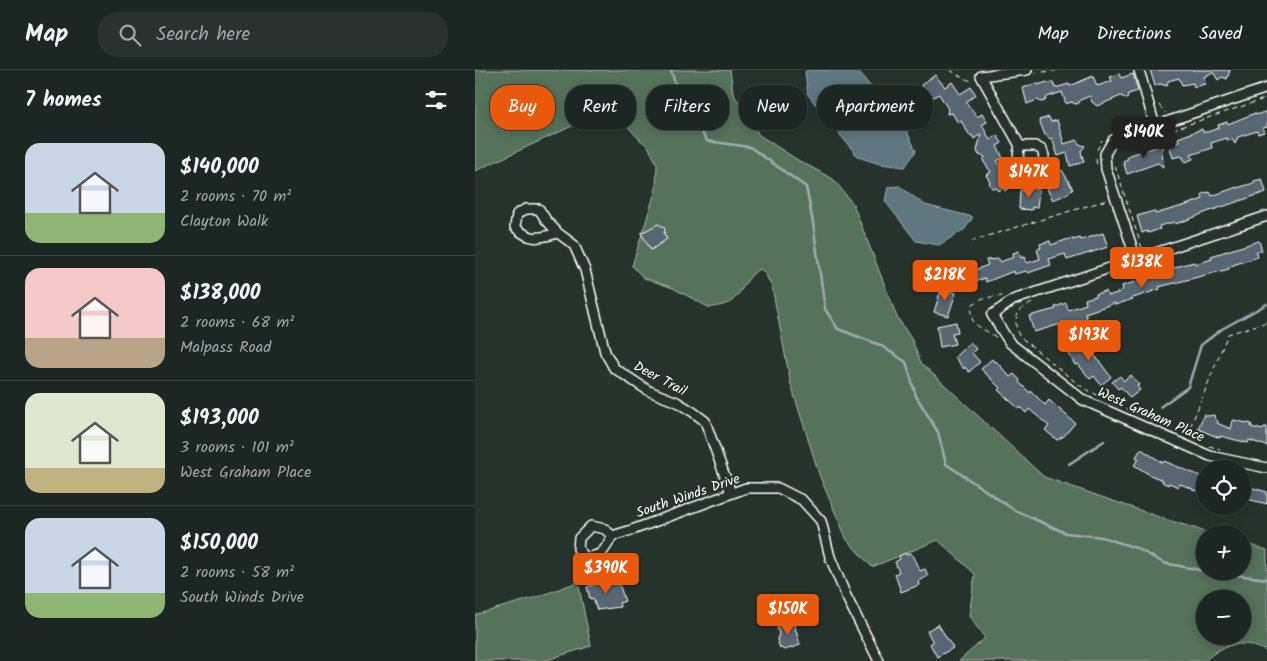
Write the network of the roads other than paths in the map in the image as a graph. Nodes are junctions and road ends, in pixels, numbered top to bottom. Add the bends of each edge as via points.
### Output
1 (1027, 70) edge
2 (1139, 70) edge
3 (979, 76) edge
4 (1267, 88) edge
5 (1155, 126) junction
6 (1021, 146) dead end
7 (1267, 216) edge
8 (558, 233) junction
9 (1136, 258) junction
10 (1267, 468) edge
11 (731, 493) junction
12 (612, 536) dead end
13 (879, 661) edge

1 - 3 street
2 - 5 street
3 - 6 street
4 - 5 street
5 - 9 street via 1113,140 1105,154 1106,169
7 - 9 street
8 - 8 street, Deer Trail via 539,209 526,208 517,214 515,228 524,236 539,238
8 - 11 street, Deer Trail via 573,245 585,270 605,352 613,368 705,421
9 - 10 street, West Graham Place via 1009,298 992,315 1010,343 1083,400 1210,456
11 - 12 street, South Winds Drive
11 - 13 street, South Winds Drive via 746,488 778,488 802,500 821,522 830,557 846,596

